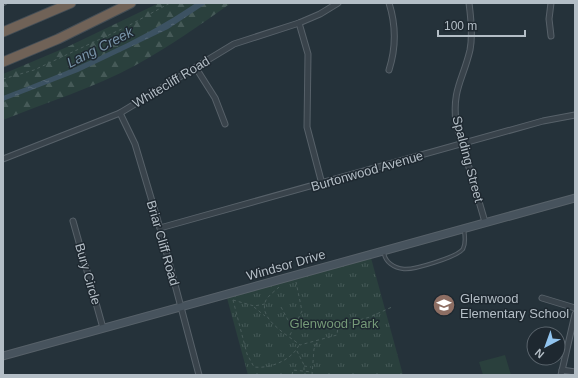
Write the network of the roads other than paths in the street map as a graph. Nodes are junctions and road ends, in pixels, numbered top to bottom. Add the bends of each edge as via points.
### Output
1 (71, 3) edge
2 (131, 3) edge
3 (338, 3) edge
4 (389, 3) edge
5 (469, 3) edge
6 (550, 3) edge
7 (299, 23) junction
8 (3, 32) edge
9 (551, 36) dead end
10 (3, 62) edge
11 (196, 68) junction
12 (389, 70) dead end
13 (120, 113) junction
14 (575, 115) edge
15 (225, 124) dead end
16 (462, 144) junction
17 (3, 159) edge
18 (322, 184) junction
19 (575, 198) edge
20 (73, 221) dead end
21 (485, 222) junction
22 (160, 228) junction
23 (463, 228) junction
24 (383, 250) junction
25 (542, 298) dead end
26 (181, 306) junction
27 (575, 308) edge
28 (575, 314) edge
29 (103, 328) junction
30 (3, 356) edge
31 (562, 372) edge
32 (575, 372) edge
33 (199, 375) edge

1 - 8 highway
2 - 10 highway via 58,39
3 - 7 street, Whitecliff Road
4 - 12 street via 395,38
5 - 16 street, Spalding Street via 471,41 454,100 456,123
6 - 9 street
7 - 11 street, Whitecliff Road via 244,40
7 - 18 street via 308,54 308,127
11 - 13 street, Whitecliff Road
11 - 15 street via 215,98
13 - 17 street, Whitecliff Road
13 - 22 street, Briar Cliff Road via 135,144
14 - 16 street, Burtonwood Avenue via 543,121
16 - 18 street, Burtonwood Avenue
16 - 21 street, Spalding Street
18 - 22 street, Burtonwood Avenue
19 - 21 street, Windsor Drive
20 - 29 street, Bury Circle
21 - 23 street, Windsor Drive
22 - 26 street, Briar Cliff Road
23 - 24 street, Windsor Drive
23 - 24 lane via 465,245 451,258 406,270 385,259
24 - 26 street, Windsor Drive
25 - 27 street
26 - 29 street, Windsor Drive
26 - 33 street, Briar Cliff Road
28 - 31 street
29 - 30 street, Windsor Drive
31 - 32 street

